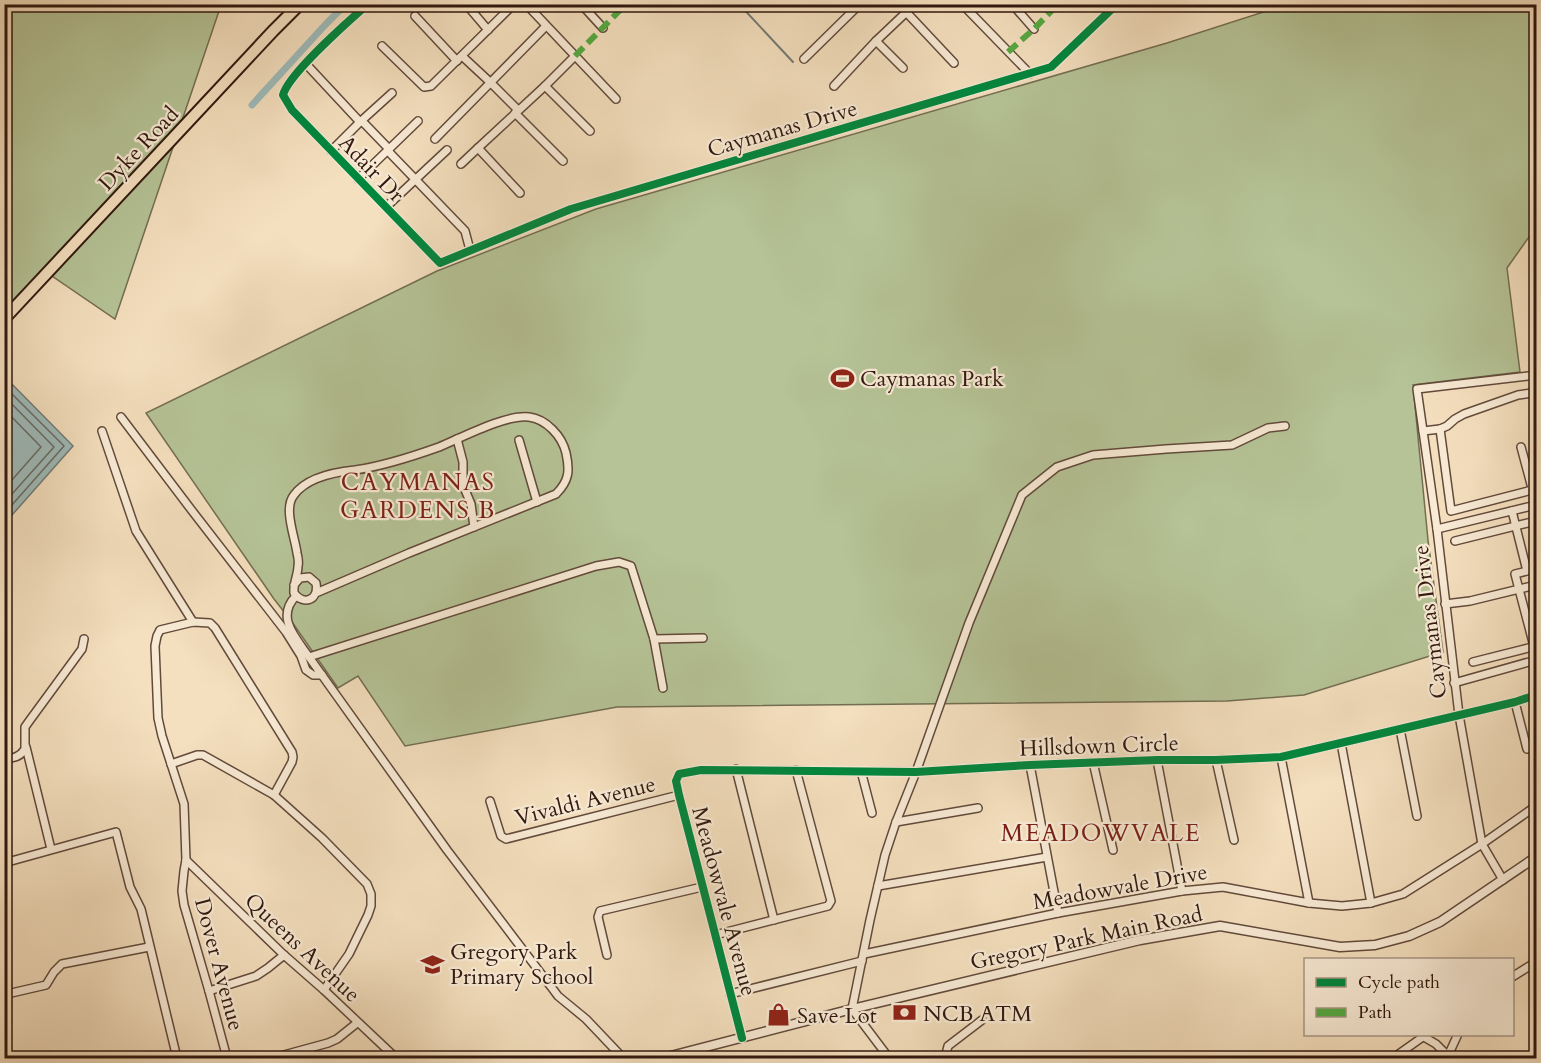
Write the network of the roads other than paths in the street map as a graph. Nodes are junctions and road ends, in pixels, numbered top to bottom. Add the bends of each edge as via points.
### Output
1 (300, 4) edge
2 (368, 4) edge
3 (466, 4) edge
4 (514, 4) edge
5 (526, 4) edge
6 (581, 4) edge
7 (860, 4) edge
8 (915, 4) edge
9 (1012, 4) edge
10 (1117, 4) edge
11 (964, 5) edge
12 (907, 13) junction
13 (415, 16) dead end
14 (546, 26) junction
15 (603, 28) dead end
16 (1034, 29) dead end
17 (488, 30) junction
18 (876, 41) junction
19 (382, 46) dead end
20 (575, 56) junction
21 (460, 58) junction
22 (804, 59) dead end
23 (954, 63) dead end
24 (306, 64) junction
25 (903, 68) dead end
26 (1030, 74) junction
27 (491, 83) junction
28 (545, 86) junction
29 (834, 86) dead end
30 (392, 93) dead end
31 (616, 99) dead end
32 (516, 112) junction
33 (418, 121) dead end
34 (361, 122) junction
35 (590, 131) dead end
36 (435, 139) dead end
37 (478, 148) junction
38 (388, 150) junction
39 (447, 150) dead end
40 (331, 151) junction
41 (563, 161) dead end
42 (461, 164) dead end
43 (358, 179) junction
44 (415, 179) junction
45 (520, 193) dead end
46 (386, 207) junction
47 (470, 250) junction
48 (440, 263) joint
49 (4, 319) edge
50 (1536, 375) edge
51 (1536, 397) edge
52 (121, 417) dead end
53 (1285, 426) dead end
54 (1440, 429) junction
55 (102, 431) dead end
56 (1423, 431) junction
57 (457, 439) junction
58 (519, 440) dead end
59 (1521, 447) dead end
60 (1532, 490) junction
61 (537, 502) junction
62 (1536, 504) edge
63 (1512, 511) junction
64 (1536, 521) edge
65 (1516, 526) junction
66 (474, 527) junction
67 (1437, 529) junction
68 (1455, 541) dead end
69 (294, 585) junction
70 (1536, 585) edge
71 (1519, 590) junction
72 (316, 593) junction
73 (296, 596) junction
74 (1445, 604) junction
75 (193, 622) junction
76 (703, 638) dead end
77 (84, 639) dead end
78 (654, 639) junction
79 (1536, 649) edge
80 (309, 657) junction
81 (1536, 660) edge
82 (1473, 662) dead end
83 (322, 675) junction
84 (1455, 682) junction
85 (663, 688) dead end
86 (1536, 695) edge
87 (1515, 702) junction
88 (1459, 715) junction
89 (1400, 729) junction
90 (25, 742) junction
91 (1341, 743) junction
92 (1527, 749) dead end
93 (1281, 757) junction
94 (4, 759) edge
95 (1157, 760) junction
96 (1216, 760) junction
97 (1093, 762) junction
98 (171, 764) junction
99 (1030, 765) junction
100 (736, 770) junction
101 (796, 770) junction
102 (861, 771) junction
103 (916, 772) junction
104 (679, 774) joint
105 (274, 795) junction
106 (679, 795) junction
107 (490, 801) dead end
108 (1536, 806) edge
109 (978, 808) dead end
110 (872, 813) dead end
111 (1417, 816) dead end
112 (896, 822) junction
113 (1234, 840) dead end
114 (1482, 844) junction
115 (51, 849) junction
116 (1113, 850) dead end
117 (1047, 857) junction
118 (1536, 857) edge
119 (186, 860) junction
120 (4, 863) edge
121 (1503, 879) junction
122 (702, 886) junction
123 (878, 886) junction
124 (1182, 891) junction
125 (1309, 903) junction
126 (1371, 903) junction
127 (1058, 913) junction
128 (774, 920) junction
129 (715, 935) junction
130 (149, 947) junction
131 (284, 955) junction
132 (607, 955) dead end
133 (863, 958) junction
134 (1536, 963) edge
135 (1514, 976) edge
136 (324, 990) junction
137 (209, 991) junction
138 (7, 994) dead end
139 (730, 994) junction
140 (852, 1009) junction
141 (982, 1020) dead end
142 (357, 1023) junction
143 (1426, 1036) edge
144 (1458, 1036) edge
145 (742, 1038) junction
146 (1447, 1057) edge
147 (177, 1059) edge
148 (227, 1059) edge
149 (273, 1059) edge
150 (396, 1059) edge
151 (623, 1059) edge
152 (663, 1059) edge
153 (889, 1059) edge
154 (945, 1059) edge
155 (1393, 1059) edge

1 - 49 main road, Dyke Road
2 - 24 street
3 - 17 street
4 - 17 street
5 - 14 street
6 - 15 street
7 - 22 street
8 - 12 street
9 - 16 street
10 - 26 street, Caymanas Drive via 1051,67
11 - 26 street
12 - 18 street
12 - 23 street
13 - 21 street
14 - 20 street
14 - 27 street
17 - 21 street
18 - 25 street
18 - 29 street
19 - 21 street via 424,87 431,86
20 - 28 street
20 - 31 street
21 - 27 street
24 - 34 street
24 - 40 street, Adair Dr via 285,88 284,95 292,110
26 - 47 street, Caymanas Drive via 571,209
27 - 32 street
27 - 36 street
28 - 32 street
28 - 35 street
30 - 34 street
32 - 37 street
32 - 41 street
33 - 38 street
34 - 38 street
34 - 40 street
37 - 42 street
37 - 45 street
38 - 43 street
38 - 44 street
39 - 44 street
40 - 43 street, Adair Dr
43 - 46 street, Adair Dr
44 - 46 street
44 - 47 street via 465,231
46 - 48 street, Adair Dr
47 - 48 street, Caymanas Drive
50 - 56 street, Caymanas Drive via 1417,389
51 - 54 street via 1532,393 1518,395 1464,414
52 - 83 street via 286,632 306,670
53 - 103 street via 1268,428 1233,445 1093,455 1057,466 1022,495 969,623
54 - 56 street
54 - 60 street via 1451,511
55 - 75 street via 136,531
56 - 67 street, Caymanas Drive
57 - 61 street via 519,417 530,417 550,426 565,449 567,479 556,494
57 - 66 street
57 - 69 street via 402,460 341,471 301,488 292,497 289,508 298,567
58 - 61 street
59 - 60 street
60 - 62 street
61 - 66 street
62 - 63 street
63 - 65 street
63 - 67 street
64 - 65 street
65 - 68 street
65 - 71 street via 1527,571 1515,574
66 - 72 street
67 - 74 street, Caymanas Drive
69 - 72 street via 300,578 309,577 316,584
69 - 73 street
70 - 71 street
71 - 74 street
71 - 79 street
72 - 73 street via 305,601
73 - 80 street via 286,615
74 - 84 street, Caymanas Drive
75 - 98 street, Dover Avenue via 160,630 155,646 158,718
75 - 105 street via 210,623 215,628 292,752 292,762
76 - 78 street
77 - 90 street via 82,649 25,727
78 - 80 street via 631,566 619,562
78 - 85 street
79 - 82 street
80 - 83 street
81 - 84 street
83 - 151 street via 558,996
84 - 88 street, Caymanas Drive
86 - 87 street, Hillsdown Circle
87 - 88 street, Hillsdown Circle
87 - 92 street
88 - 89 street, Hillsdown Circle
88 - 114 street, Caymanas Drive
89 - 91 street, Hillsdown Circle
89 - 111 street
90 - 94 street via 19,756
90 - 115 street
91 - 93 street, Hillsdown Circle
91 - 126 street
93 - 96 street, Hillsdown Circle
93 - 125 street
95 - 96 street, Hillsdown Circle
95 - 97 street, Hillsdown Circle
95 - 124 street
96 - 113 street
97 - 99 street, Hillsdown Circle
97 - 116 street
98 - 105 street via 203,755
98 - 119 street, Dover Avenue via 184,804
99 - 103 street, Hillsdown Circle
99 - 117 street
100 - 101 street, Hillsdown Circle
100 - 104 street, Hillsdown Circle
100 - 128 street
101 - 102 street, Hillsdown Circle
101 - 128 street via 831,901 828,906
102 - 103 street, Hillsdown Circle
102 - 110 street
103 - 112 street
104 - 106 street, Meadowvale Avenue
105 - 136 street via 322,838 367,884 371,894 368,915 349,954
106 - 107 street, Vivaldi Avenue via 506,839 501,836
106 - 122 street, Meadowvale Avenue
108 - 114 street, Meadowvale Drive
109 - 112 street
112 - 123 street
114 - 121 street, Caymanas Drive
114 - 126 street, Meadowvale Drive via 1403,894
115 - 120 street
115 - 130 street via 116,832
117 - 123 street
117 - 127 street
118 - 121 street, Gregory Park Main Road
119 - 131 street, Queens Avenue
119 - 137 street, Dover Avenue via 184,905
121 - 140 street, Gregory Park Main Road via 1440,922 1375,945 1340,947 1220,926 1140,940
122 - 129 street, Meadowvale Avenue
122 - 132 street via 600,911
123 - 133 street
124 - 125 street, Meadowvale Drive via 1223,887
124 - 127 street, Meadowvale Drive
125 - 126 street, Meadowvale Drive
127 - 133 street, Meadowvale Drive
128 - 129 street
129 - 139 street, Meadowvale Avenue
130 - 138 street via 62,964 46,985
130 - 147 street
131 - 136 street, Queens Avenue
131 - 137 street via 256,976
133 - 139 street, Meadowvale Drive
133 - 140 street
134 - 135 street
136 - 142 street, Queens Avenue
137 - 148 street, Dover Avenue
139 - 145 street, Meadowvale Avenue
140 - 145 street, Gregory Park Main Road
140 - 153 street
141 - 154 street via 948,1046
142 - 149 street via 328,1043
142 - 150 street, Queens Avenue
143 - 146 street
143 - 155 street
144 - 146 street
145 - 152 street, Gregory Park Main Road

